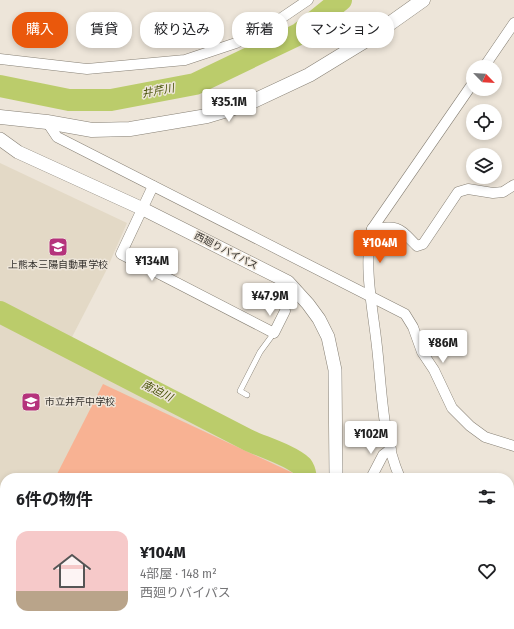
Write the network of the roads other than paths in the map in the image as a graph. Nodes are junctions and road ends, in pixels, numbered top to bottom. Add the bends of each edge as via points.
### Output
1 (308, 0) edge
2 (423, 0) edge
3 (514, 24) edge
4 (0, 58) edge
5 (489, 60) edge
6 (466, 93) edge
7 (0, 117) edge
8 (47, 122) junction
9 (0, 139) edge
10 (514, 184) edge
11 (153, 186) junction
12 (143, 209) junction
13 (372, 229) junction
14 (371, 298) junction
15 (285, 311) dead end
16 (274, 333) junction
17 (247, 395) dead end
18 (514, 446) edge
19 (391, 449) junction
20 (336, 473) edge
21 (374, 473) edge
22 (398, 473) edge

1 - 4 street via 236,43 185,60 87,69
2 - 8 main road via 368,39 309,75 248,104 207,116 130,130 92,130
3 - 5 street
6 - 13 street
7 - 8 main road
8 - 11 street via 57,137
9 - 12 street, 西廻りバイパス via 18,152
10 - 13 street via 503,192 468,189 458,192 423,244 417,246 403,231 394,227
11 - 12 street
11 - 14 street
12 - 16 street via 121,254
12 - 20 street, 西廻りバイパス via 288,282 312,309 328,337 335,370
13 - 14 street via 368,245
14 - 18 street via 405,314 452,408 485,437
14 - 19 street via 383,416
15 - 16 street
16 - 17 lane via 260,352 240,391
19 - 21 street via 383,455
19 - 22 street

